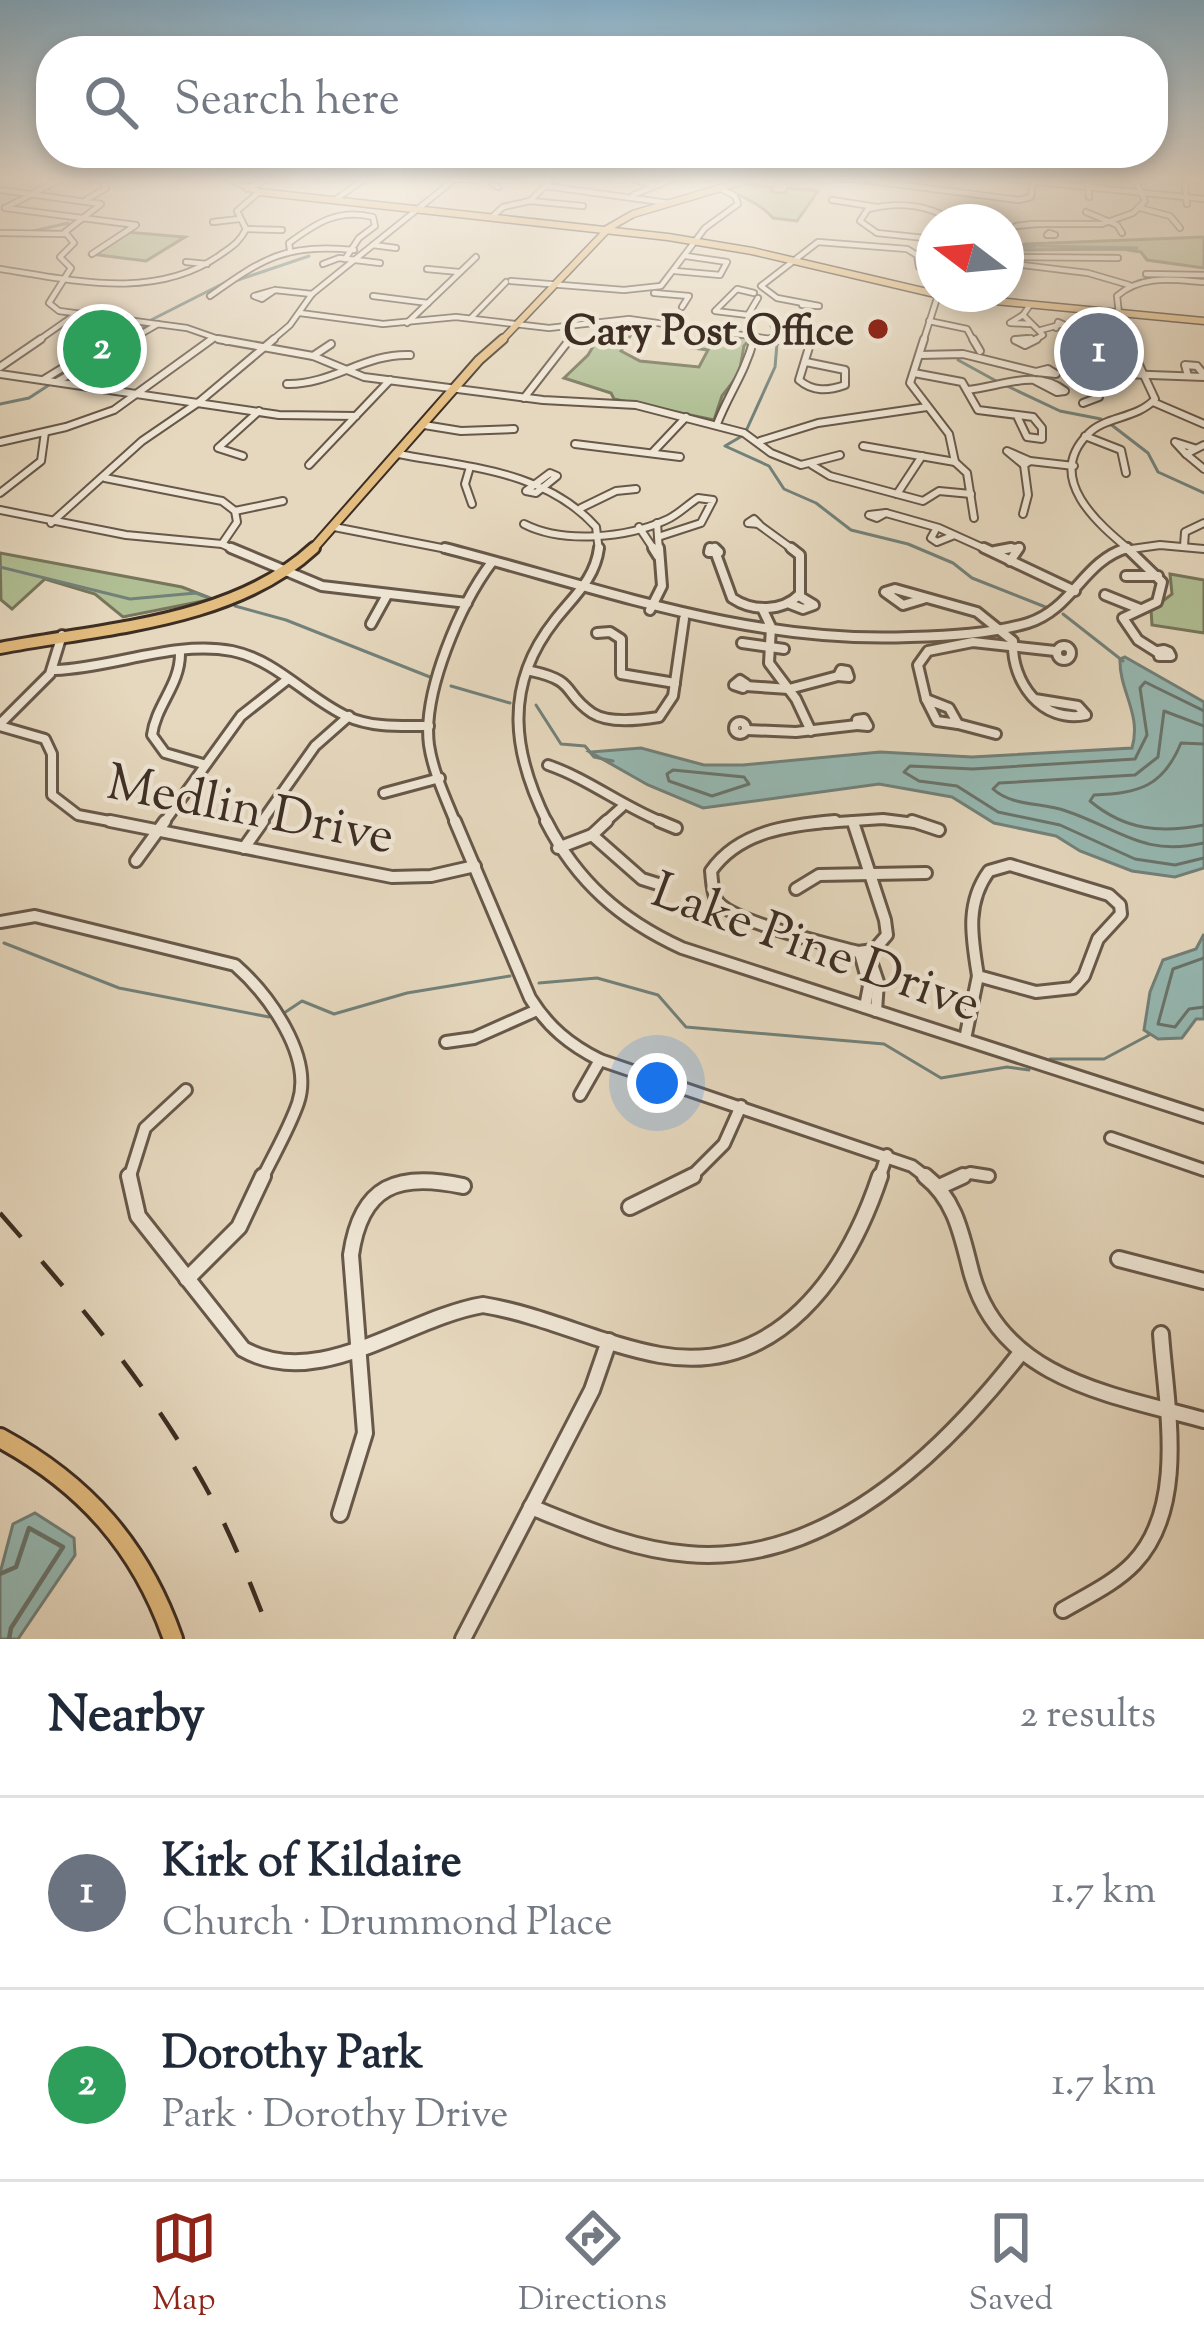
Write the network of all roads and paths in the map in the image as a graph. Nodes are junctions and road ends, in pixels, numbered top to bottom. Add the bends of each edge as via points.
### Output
1 (61, 255) edge
2 (220, 255) edge
3 (261, 255) edge
4 (349, 255) edge
5 (362, 255) edge
6 (575, 255) edge
7 (578, 255) edge
8 (582, 255) edge
9 (768, 255) edge
10 (801, 255) edge
11 (476, 256) dead end
12 (686, 256) joint
13 (1084, 258) junction
14 (1118, 258) dead end
15 (355, 260) junction
16 (1024, 260) edge
17 (795, 261) junction
18 (185, 262) dead end
19 (576, 262) junction
20 (380, 263) dead end
21 (1024, 263) edge
22 (206, 265) junction
23 (853, 265) dead end
24 (427, 268) dead end
25 (0, 269) edge
26 (675, 271) junction
27 (459, 272) junction
28 (844, 273) junction
29 (1088, 273) junction
30 (1146, 274) dead end
31 (127, 276) dead end
32 (62, 278) junction
33 (1204, 279) edge
34 (116, 285) junction
35 (1130, 285) junction
36 (555, 287) junction
37 (916, 289) edge
38 (275, 290) dead end
39 (623, 292) junction
40 (312, 294) junction
41 (598, 294) dead end
42 (758, 294) junction
43 (210, 296) dead end
44 (373, 296) dead end
45 (428, 303) junction
46 (699, 303) dead end
47 (1024, 303) edge
48 (1030, 304) junction
49 (802, 305) dead end
50 (932, 312) edge
51 (300, 313) junction
52 (76, 314) junction
53 (1117, 314) junction
54 (1023, 315) junction
55 (471, 318) junction
56 (929, 321) junction
57 (137, 322) junction
58 (407, 322) junction
59 (1204, 322) edge
60 (158, 324) junction
61 (1031, 324) junction
62 (519, 325) junction
63 (566, 326) junction
64 (1056, 328) dead end
65 (1041, 330) junction
66 (754, 337) junction
67 (213, 338) junction
68 (331, 344) dead end
69 (263, 348) junction
70 (980, 351) dead end
71 (1016, 355) dead end
72 (314, 356) junction
73 (410, 356) dead end
74 (920, 356) junction
75 (806, 362) junction
76 (0, 371) edge
77 (347, 372) junction
78 (914, 373) junction
79 (1148, 375) junction
80 (1204, 376) edge
81 (43, 380) junction
82 (390, 380) junction
83 (56, 382) junction
84 (287, 384) dead end
85 (455, 388) junction
86 (967, 390) junction
87 (138, 394) junction
88 (524, 398) junction
89 (199, 402) junction
90 (1083, 403) dead end
91 (1154, 403) junction
92 (926, 407) junction
93 (259, 411) junction
94 (356, 416) junction
95 (1016, 416) junction
96 (686, 417) junction
97 (717, 424) junction
98 (1204, 424) edge
99 (424, 425) junction
100 (514, 429) dead end
101 (45, 431) junction
102 (1085, 436) junction
103 (760, 441) junction
104 (0, 442) edge
105 (575, 444) dead end
106 (1204, 445) edge
107 (863, 446) dead end
108 (652, 452) junction
109 (398, 454) junction
110 (840, 454) dead end
111 (243, 456) dead end
112 (922, 456) junction
113 (680, 457) dead end
114 (955, 462) junction
115 (309, 464) dead end
116 (812, 464) junction
117 (1074, 466) junction
118 (470, 467) junction
119 (1204, 470) edge
120 (1126, 473) dead end
121 (104, 478) junction
122 (531, 484) junction
123 (543, 488) junction
124 (636, 489) dead end
125 (0, 493) edge
126 (897, 494) junction
127 (971, 494) junction
128 (283, 501) dead end
129 (472, 504) dead end
130 (581, 508) junction
131 (0, 511) edge
132 (235, 511) junction
133 (887, 513) dead end
134 (1024, 514) dead end
135 (974, 518) dead end
136 (1202, 521) edge
137 (52, 523) junction
138 (524, 524) dead end
139 (657, 524) junction
140 (758, 524) dead end
141 (334, 526) junction
142 (634, 527) junction
143 (598, 532) junction
144 (658, 537) junction
145 (222, 544) junction
146 (1184, 546) junction
147 (1204, 549) edge
148 (1124, 550) junction
149 (995, 551) junction
150 (716, 554) dead end
151 (658, 556) junction
152 (1010, 561) junction
153 (492, 562) junction
154 (284, 574) junction
155 (1158, 575) junction
156 (1126, 576) dead end
157 (585, 590) junction
158 (1075, 591) junction
159 (387, 595) junction
160 (1105, 595) dead end
161 (799, 596) junction
162 (923, 599) dead end
163 (467, 603) junction
164 (790, 604) junction
165 (762, 608) junction
166 (647, 609) junction
167 (1140, 609) junction
168 (684, 619) junction
169 (370, 624) dead end
170 (998, 628) junction
171 (770, 633) junction
172 (597, 634) dead end
173 (62, 635) junction
174 (742, 643) dead end
175 (1010, 645) junction
176 (768, 647) junction
177 (0, 648) edge
178 (784, 649) dead end
179 (1054, 651) dead end
180 (1157, 652) dead end
181 (180, 654) junction
182 (55, 670) junction
183 (531, 671) junction
184 (838, 676) dead end
185 (288, 680) junction
186 (675, 683) junction
187 (746, 686) dead end
188 (789, 689) junction
189 (923, 698) junction
190 (1035, 699) junction
191 (349, 716) junction
192 (958, 724) junction
193 (0, 725) edge
194 (857, 725) dead end
195 (429, 726) junction
196 (747, 730) dead end
197 (811, 731) junction
198 (996, 734) dead end
199 (203, 764) junction
200 (548, 765) dead end
201 (440, 778) junction
202 (383, 793) dead end
203 (622, 807) junction
204 (854, 822) junction
205 (676, 828) dead end
206 (157, 830) junction
207 (939, 830) dead end
208 (592, 835) junction
209 (244, 848) junction
210 (558, 848) junction
211 (136, 861) dead end
212 (475, 866) junction
213 (875, 871) junction
214 (926, 873) dead end
215 (658, 884) dead end
216 (796, 889) dead end
217 (0, 922) edge
218 (864, 952) junction
219 (977, 976) junction
220 (871, 1009) junction
221 (537, 1010) junction
222 (964, 1040) junction
223 (446, 1042) dead end
224 (600, 1060) junction
225 (185, 1090) dead end
226 (580, 1095) dead end
227 (741, 1106) junction
228 (1204, 1117) edge
229 (1111, 1138) dead end
230 (887, 1155) junction
231 (1204, 1170) edge
232 (989, 1176) dead end
233 (463, 1186) dead end
234 (939, 1187) junction
235 (630, 1207) dead end
236 (1119, 1258) dead end
237 (187, 1279) junction
238 (1204, 1281) edge
239 (1160, 1334) dead end
240 (609, 1341) junction
241 (358, 1345) junction
242 (1019, 1355) junction
243 (1165, 1408) junction
244 (1204, 1420) edge
245 (0, 1438) edge
246 (531, 1507) junction
247 (340, 1514) dead end
248 (1063, 1610) dead end
249 (173, 1639) edge
250 (463, 1639) edge

1 - 32 street via 71,267
2 - 22 street
3 - 43 street
4 - 15 street
5 - 15 street
6 - 36 main road
7 - 19 main road
8 - 19 main road
9 - 17 main road
10 - 17 street
11 - 27 street
12 - 26 street
12 - 26 street via 728,262 720,275
13 - 14 street
13 - 16 street
13 - 29 street
15 - 20 street
15 - 40 street
17 - 28 main road
17 - 42 street via 763,281
18 - 22 street
19 - 36 main road
21 - 29 street
22 - 34 street via 165,286
23 - 28 street
24 - 27 street
25 - 32 street
26 - 39 street via 661,286
27 - 45 street
28 - 37 main road
29 - 35 street
30 - 33 street
31 - 34 street
32 - 34 street
32 - 52 street via 50,305
33 - 35 street
35 - 53 street via 1117,296
36 - 39 street
36 - 55 street via 508,282
36 - 62 main road
38 - 40 street
39 - 41 street
39 - 46 street
40 - 51 street
42 - 42 street via 737,289 715,310 748,315
42 - 49 street
44 - 45 street
45 - 58 street
47 - 48 main road
48 - 53 main road
48 - 54 street
50 - 56 street
51 - 58 street
51 - 69 street
52 - 57 street
52 - 76 street
53 - 59 main road
53 - 79 street
54 - 61 street
54 - 61 street via 1010,323
55 - 58 street
55 - 62 street
56 - 70 street via 967,329
56 - 74 street
57 - 60 street
57 - 81 street
60 - 67 street
60 - 83 street
61 - 65 street
62 - 63 street
62 - 85 main road
63 - 66 street via 620,319
63 - 88 street via 569,344
64 - 65 street
65 - 71 street via 1015,340 1023,345
66 - 75 street via 810,344
66 - 97 street
67 - 69 street
67 - 87 street
68 - 72 street
69 - 72 street
69 - 89 street
72 - 77 street
73 - 77 street via 382,354
74 - 78 street
74 - 86 street via 966,354 1034,376
75 - 75 street via 845,370 845,385 803,385
76 - 81 street
77 - 82 street
77 - 84 street via 316,386
78 - 86 street via 954,379
78 - 92 street via 911,389
79 - 80 street
79 - 90 street via 1099,381 1100,397
79 - 91 street
81 - 83 street
82 - 85 street
82 - 94 street
83 - 87 street
85 - 88 street
85 - 99 main road
86 - 95 street via 978,410
87 - 89 street
87 - 101 street via 102,415
88 - 96 street via 613,402
89 - 93 street
89 - 121 street
91 - 98 street via 1193,412 1194,422
91 - 102 street
92 - 103 street via 813,424
92 - 114 street via 949,434
93 - 94 street
93 - 111 street via 218,448
94 - 115 street
95 - 95 street via 1036,419 1042,439 1027,437
96 - 97 street
96 - 108 street
97 - 103 street
99 - 100 street
99 - 109 main road
101 - 104 street
101 - 125 street via 44,459
102 - 117 street
102 - 120 street via 1121,450
103 - 116 street via 771,453
105 - 108 street
106 - 119 street via 1190,451
107 - 112 street
108 - 113 street
109 - 118 street
109 - 141 main road
110 - 116 street
112 - 114 street
112 - 126 street
114 - 127 street via 968,473
116 - 126 street
117 - 134 street via 1027,463
117 - 148 street via 1084,510
118 - 122 street
118 - 129 street
121 - 132 street via 217,498
121 - 137 street
122 - 123 street
122 - 123 street via 557,476
123 - 130 street
124 - 130 street
126 - 127 street via 926,501 939,491
127 - 135 street
128 - 132 street
130 - 143 street
131 - 137 street
132 - 145 street via 235,529
133 - 149 street
136 - 146 street via 1184,534
137 - 145 street
138 - 143 street via 550,536
139 - 142 street
139 - 144 street
139 - 144 street via 698,498 714,503 700,524
140 - 161 street via 799,555
141 - 153 street
141 - 154 main road
142 - 143 street
142 - 151 street
143 - 157 street, Lake Pine Drive via 598,566
144 - 151 street
145 - 154 street
146 - 147 street
146 - 148 street
148 - 155 street
148 - 158 street via 1098,562
149 - 152 street
149 - 152 street via 1020,547
150 - 165 street via 733,599
151 - 166 street via 662,589
152 - 158 street
153 - 157 street
153 - 163 street
154 - 159 street
154 - 173 main road via 227,600
155 - 156 street
155 - 167 street via 1160,598
157 - 166 street
157 - 183 street, Lake Pine Drive via 549,627
158 - 170 street via 1053,613
159 - 163 street
159 - 169 street
160 - 167 street
161 - 164 street
161 - 164 street via 814,605
162 - 170 street via 968,608
163 - 195 street
164 - 165 street
165 - 171 street
166 - 168 street
167 - 180 street via 1125,623
168 - 171 street
168 - 186 street
170 - 171 street via 883,639
170 - 175 street
171 - 176 street
172 - 186 street via 621,639 621,674
173 - 177 main road
173 - 182 street
174 - 176 street
175 - 179 street
175 - 189 street via 927,652 914,673
175 - 190 street
176 - 178 street
176 - 188 street via 769,663
181 - 182 street
181 - 185 street via 230,651
181 - 199 street via 181,674 152,735 171,756
182 - 193 street
183 - 186 street via 564,681 594,716 620,720 659,717 671,706
183 - 210 street, Lake Pine Drive via 517,746
184 - 188 street
185 - 191 street
185 - 199 street via 246,711
187 - 188 street
188 - 197 street
189 - 192 street via 949,708
189 - 192 street via 937,722
190 - 190 street via 1057,716 1086,715 1078,706
191 - 195 street
191 - 209 street via 315,746
192 - 198 street
193 - 206 street, Medlin Drive via 48,742 50,790 67,810
194 - 197 street
195 - 201 street
196 - 197 street
199 - 206 street
200 - 203 street via 588,778
201 - 202 street
201 - 212 street
203 - 205 street
203 - 208 street
204 - 207 street via 901,819
204 - 213 street
204 - 218 street via 790,825 741,842 719,860 711,883 718,904 733,914
206 - 209 street, Medlin Drive
206 - 211 street
208 - 210 street
208 - 215 street
209 - 212 street, Medlin Drive via 392,877
210 - 220 street, Lake Pine Drive via 592,895 653,936
212 - 221 street
213 - 214 street
213 - 216 street via 819,875
213 - 218 street via 887,935
217 - 237 street via 43,918 240,968 296,1051 302,1113 239,1227
218 - 220 street via 878,982
219 - 219 street via 970,911 992,868 1016,866 1120,905 1073,988 1042,993
219 - 222 street
220 - 222 street, Lake Pine Drive
221 - 223 street
221 - 224 street
222 - 228 street, Lake Pine Drive
224 - 226 street
224 - 227 street
225 - 237 street via 150,1120 118,1183
227 - 230 street
227 - 235 street via 729,1141 706,1170
229 - 231 street
230 - 234 street
230 - 240 street via 865,1224 840,1268 772,1336 693,1359
232 - 234 street via 970,1173
233 - 241 street via 409,1178 362,1211 351,1255
234 - 242 street via 961,1228 980,1298
236 - 238 street
237 - 241 street via 260,1362 297,1366
239 - 243 street
240 - 241 street via 484,1305 452,1308
240 - 246 street
241 - 247 street via 365,1433
242 - 243 street
242 - 246 street via 877,1499 806,1539 730,1556 678,1555 614,1541
243 - 244 street
243 - 248 street via 1166,1496 1152,1540 1136,1562
245 - 249 main road via 60,1470 101,1509 147,1575
246 - 250 street

